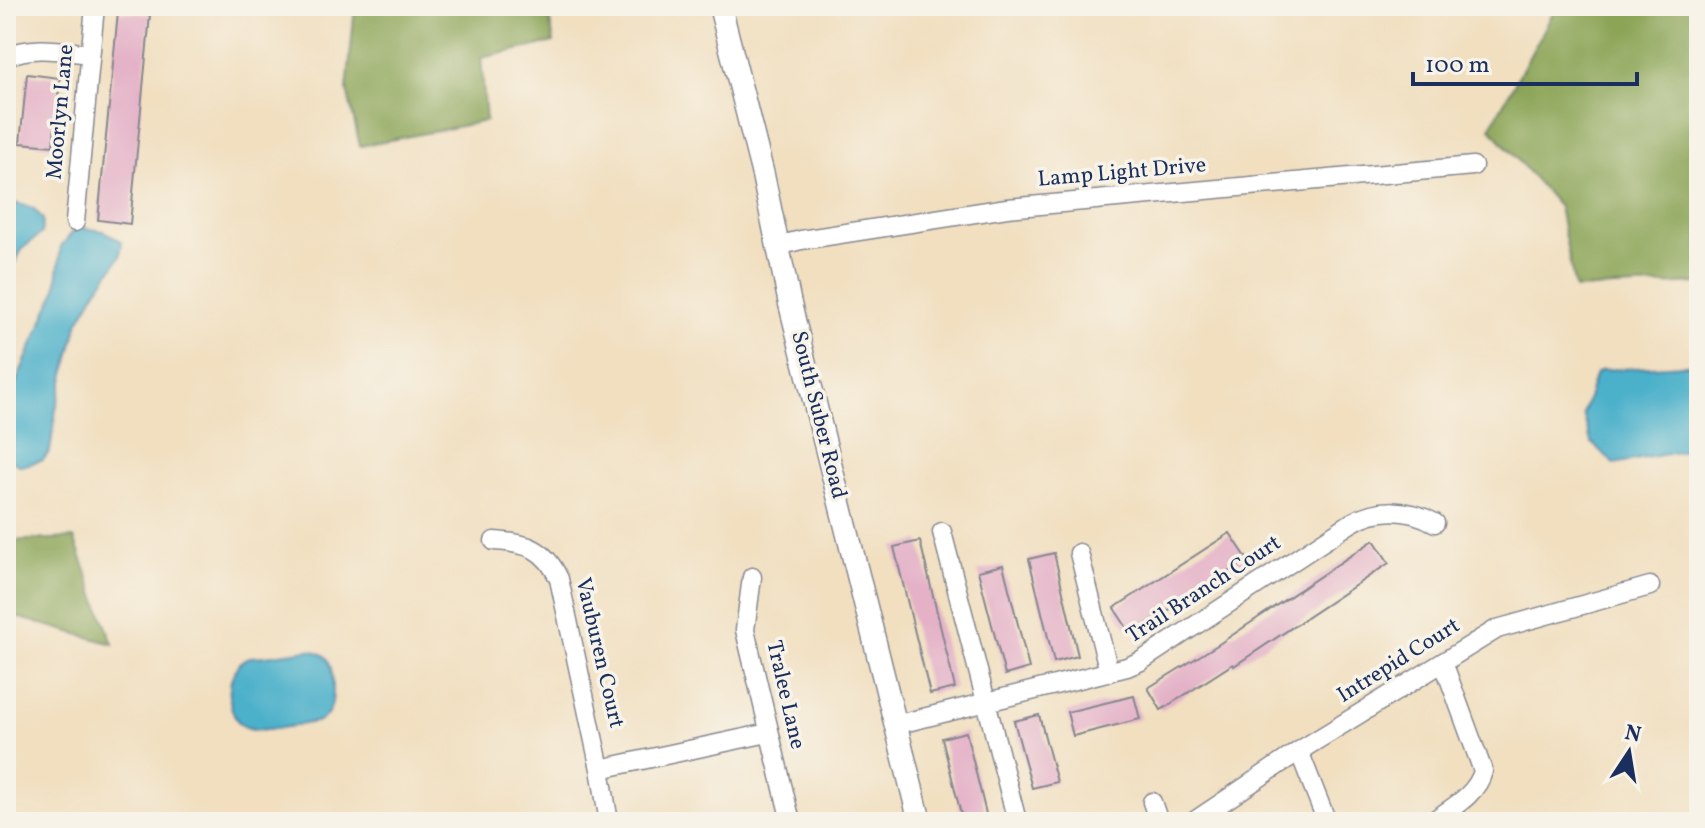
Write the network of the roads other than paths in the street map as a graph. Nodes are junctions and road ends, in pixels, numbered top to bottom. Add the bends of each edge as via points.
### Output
1 (95, 6) edge
2 (720, 6) edge
3 (90, 54) junction
4 (6, 57) edge
5 (1473, 166) dead end
6 (75, 222) dead end
7 (777, 246) junction
8 (1435, 523) dead end
9 (942, 532) dead end
10 (494, 541) dead end
11 (1079, 553) dead end
12 (752, 577) dead end
13 (1650, 586) dead end
14 (1443, 662) junction
15 (1109, 672) junction
16 (987, 702) junction
17 (895, 725) junction
18 (768, 733) junction
19 (1299, 751) junction
20 (600, 769) junction
21 (1152, 802) dead end
22 (1017, 821) edge
23 (609, 822) edge
24 (791, 822) edge
25 (920, 822) edge
26 (1159, 822) edge
27 (1193, 822) edge
28 (1327, 822) edge
29 (1432, 822) edge

1 - 3 street, Moorlyn Lane
2 - 7 street, South Suber Road
3 - 4 street via 34,50
3 - 6 street, Moorlyn Lane
5 - 7 street, Lamp Light Drive via 1007,208
7 - 17 street, South Suber Road
8 - 15 street, Trail Branch Court via 1419,514 1389,511 1360,518 1141,661
9 - 16 street
10 - 20 street, Vauburen Court via 528,546 553,564
11 - 15 street
12 - 18 street, Tralee Lane via 745,630
13 - 14 street, Intrepid Court via 1497,629
14 - 19 street, Intrepid Court
14 - 29 street via 1483,771 1472,792
15 - 16 street, Trail Branch Court
16 - 17 street, Trail Branch Court
16 - 22 street
17 - 25 street, South Suber Road
18 - 20 street
18 - 24 street, Tralee Lane
19 - 27 street, Intrepid Court
19 - 28 street
20 - 23 street, Vauburen Court
21 - 26 street

